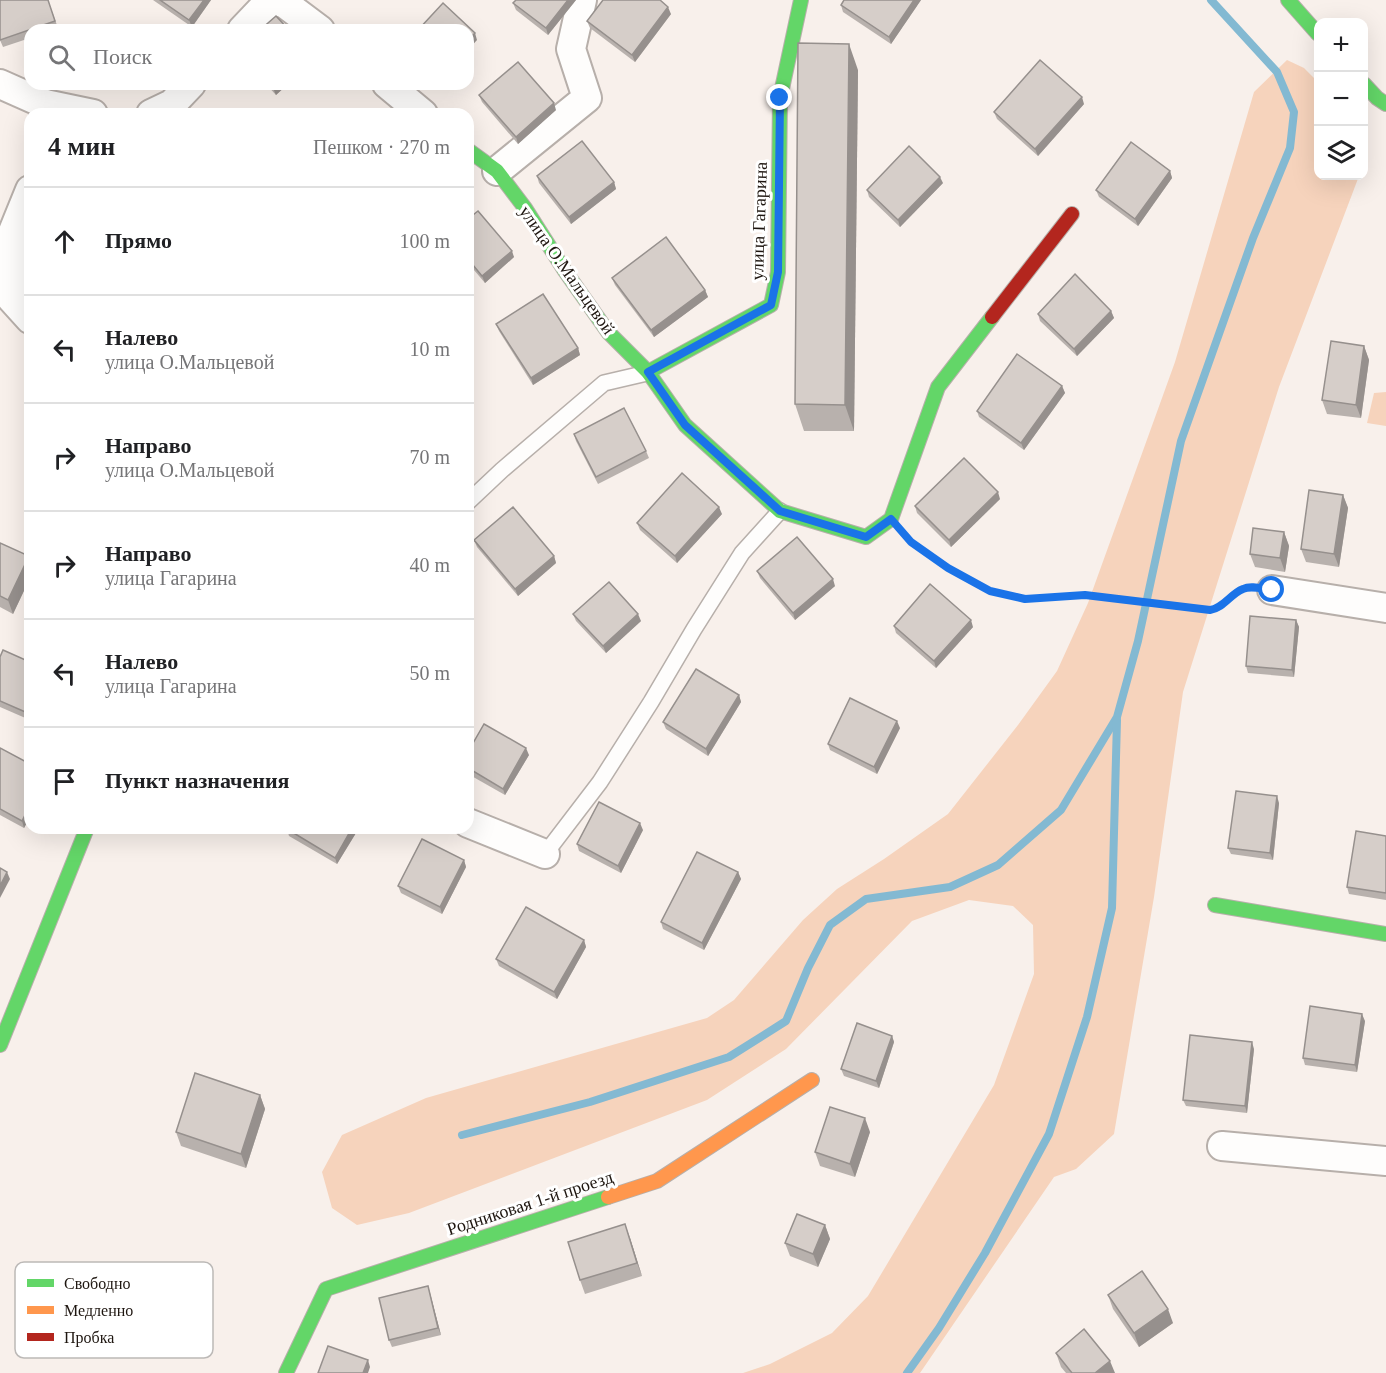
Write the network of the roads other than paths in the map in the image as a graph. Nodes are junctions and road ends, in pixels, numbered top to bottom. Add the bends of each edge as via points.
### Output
1 (278, 0) edge
2 (582, 0) edge
3 (801, 0) edge
4 (1288, 0) edge
5 (248, 24) edge
6 (312, 24) edge
7 (1314, 29) edge
8 (0, 84) edge
9 (1368, 88) edge
10 (185, 90) edge
11 (394, 90) edge
12 (1386, 104) edge
13 (42, 108) edge
14 (164, 108) edge
15 (416, 108) edge
16 (474, 154) edge
17 (498, 171) junction
18 (24, 205) edge
19 (1072, 214) dead end
20 (14, 310) edge
21 (648, 372) junction
22 (474, 496) edge
23 (780, 511) junction
24 (1272, 590) road end
25 (1386, 608) edge
26 (474, 825) edge
27 (85, 834) edge
28 (545, 854) joint
29 (1215, 905) dead end
30 (1386, 934) edge
31 (0, 1045) edge
32 (812, 1080) dead end
33 (1222, 1146) dead end
34 (1386, 1161) edge
35 (286, 1373) edge

1 - 5 street
1 - 6 street
2 - 17 street via 571,48 588,98
3 - 21 street, улица Гагарина via 780,98 778,272 771,305
4 - 7 street
8 - 13 street
9 - 12 street
10 - 14 street
11 - 15 street
16 - 17 street, улица О.Мальцевой
17 - 21 street, улица О.Мальцевой via 608,332
18 - 20 street via 10,239
19 - 23 street, улица О.Мальцевой via 938,387 891,519 866,537
21 - 22 lane via 604,383
21 - 23 street, улица О.Мальцевой via 685,425
23 - 28 lane via 742,553 600,782
24 - 25 street
26 - 28 street
27 - 31 street
29 - 30 street
32 - 35 street, Родниковая 1-й проезд via 657,1181 326,1289
33 - 34 street

